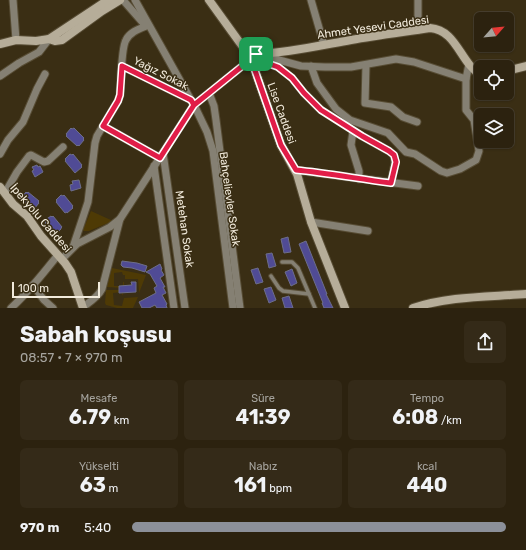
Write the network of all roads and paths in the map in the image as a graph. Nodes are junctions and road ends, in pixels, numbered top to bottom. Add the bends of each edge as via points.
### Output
1 (13, 0) edge
2 (108, 0) edge
3 (120, 0) edge
4 (124, 0) edge
5 (135, 0) edge
6 (209, 0) edge
7 (311, 0) edge
8 (418, 0) edge
9 (146, 26) junction
10 (418, 30) junction
11 (154, 34) junction
12 (16, 40) junction
13 (49, 40) junction
14 (0, 44) edge
15 (324, 45) junction
16 (265, 54) junction
17 (252, 56) junction
18 (469, 64) junction
19 (366, 65) junction
20 (122, 66) junction
21 (311, 66) junction
22 (526, 66) edge
23 (514, 69) edge
24 (474, 70) edge
25 (45, 74) dead end
26 (0, 76) edge
27 (466, 79) junction
28 (208, 93) junction
29 (192, 103) junction
30 (417, 122) dead end
31 (103, 126) junction
32 (353, 131) junction
33 (63, 147) dead end
34 (0, 154) edge
35 (161, 155) junction
36 (154, 166) junction
37 (296, 170) junction
38 (359, 179) junction
39 (391, 183) junction
40 (418, 186) dead end
41 (2, 190) edge
42 (120, 219) junction
43 (311, 222) junction
44 (368, 231) dead end
45 (73, 247) junction
46 (60, 257) junction
47 (282, 262) dead end
48 (271, 276) dead end
49 (33, 285) junction
50 (309, 294) junction
51 (526, 294) edge
52 (11, 308) edge
53 (53, 308) edge
54 (83, 308) edge
55 (174, 308) edge
56 (185, 308) edge
57 (233, 308) edge
58 (240, 308) edge
59 (315, 308) edge
60 (345, 308) edge
61 (413, 308) edge

1 - 12 street
2 - 13 street
3 - 13 street via 62,40
4 - 9 street
5 - 11 street, Bahçelievler Sokak
6 - 17 street, Lise Caddesi
7 - 15 street
8 - 10 street
9 - 11 street
9 - 20 street via 134,31 125,40
10 - 15 street, Ahmet Yesevi Caddesi
10 - 18 street, Ahmet Yesevi Caddesi via 436,28 446,33
11 - 29 street, Bahçelievler Sokak
12 - 13 street
12 - 14 street
13 - 26 street via 39,52
15 - 16 street, Ahmet Yesevi Caddesi
16 - 17 street, Ahmet Yesevi Caddesi
16 - 21 street via 301,66
17 - 28 street
17 - 32 street via 278,67 292,78 321,110
17 - 37 street, Lise Caddesi via 281,145
18 - 24 street, Ahmet Yesevi Caddesi
18 - 27 street
19 - 21 street
19 - 27 street via 396,59 414,62
19 - 30 street via 365,103 390,107 403,117
20 - 29 street, Yağız Sokak
20 - 31 street via 120,95
21 - 27 street via 317,83 336,109 350,120 388,133 406,152 415,154 447,173 476,160 478,151 474,120 466,110
22 - 23 street
25 - 34 street via 23,122
28 - 29 street
28 - 58 street via 214,106
29 - 35 street
29 - 57 street, Bahçelievler Sokak via 207,132 214,156
31 - 35 street
31 - 45 street via 95,143 88,202
32 - 38 street via 351,145
32 - 39 street via 394,155 396,162
33 - 41 street via 48,162 29,156
35 - 36 street
35 - 56 street, Metehan Sokak
36 - 42 street
36 - 55 street
37 - 38 street
37 - 43 street, Lise Caddesi
38 - 39 street
39 - 40 street
41 - 46 street, İpekyolu Caddesi
42 - 45 street
42 - 54 street via 102,289
43 - 44 street
43 - 60 street, Lise Caddesi
45 - 46 street
46 - 49 street
46 - 54 street, İpekyolu Caddesi via 71,272
47 - 50 lane via 292,262 298,268
48 - 50 lane via 283,291
49 - 52 street
49 - 53 street
50 - 59 lane
51 - 61 street via 443,300

